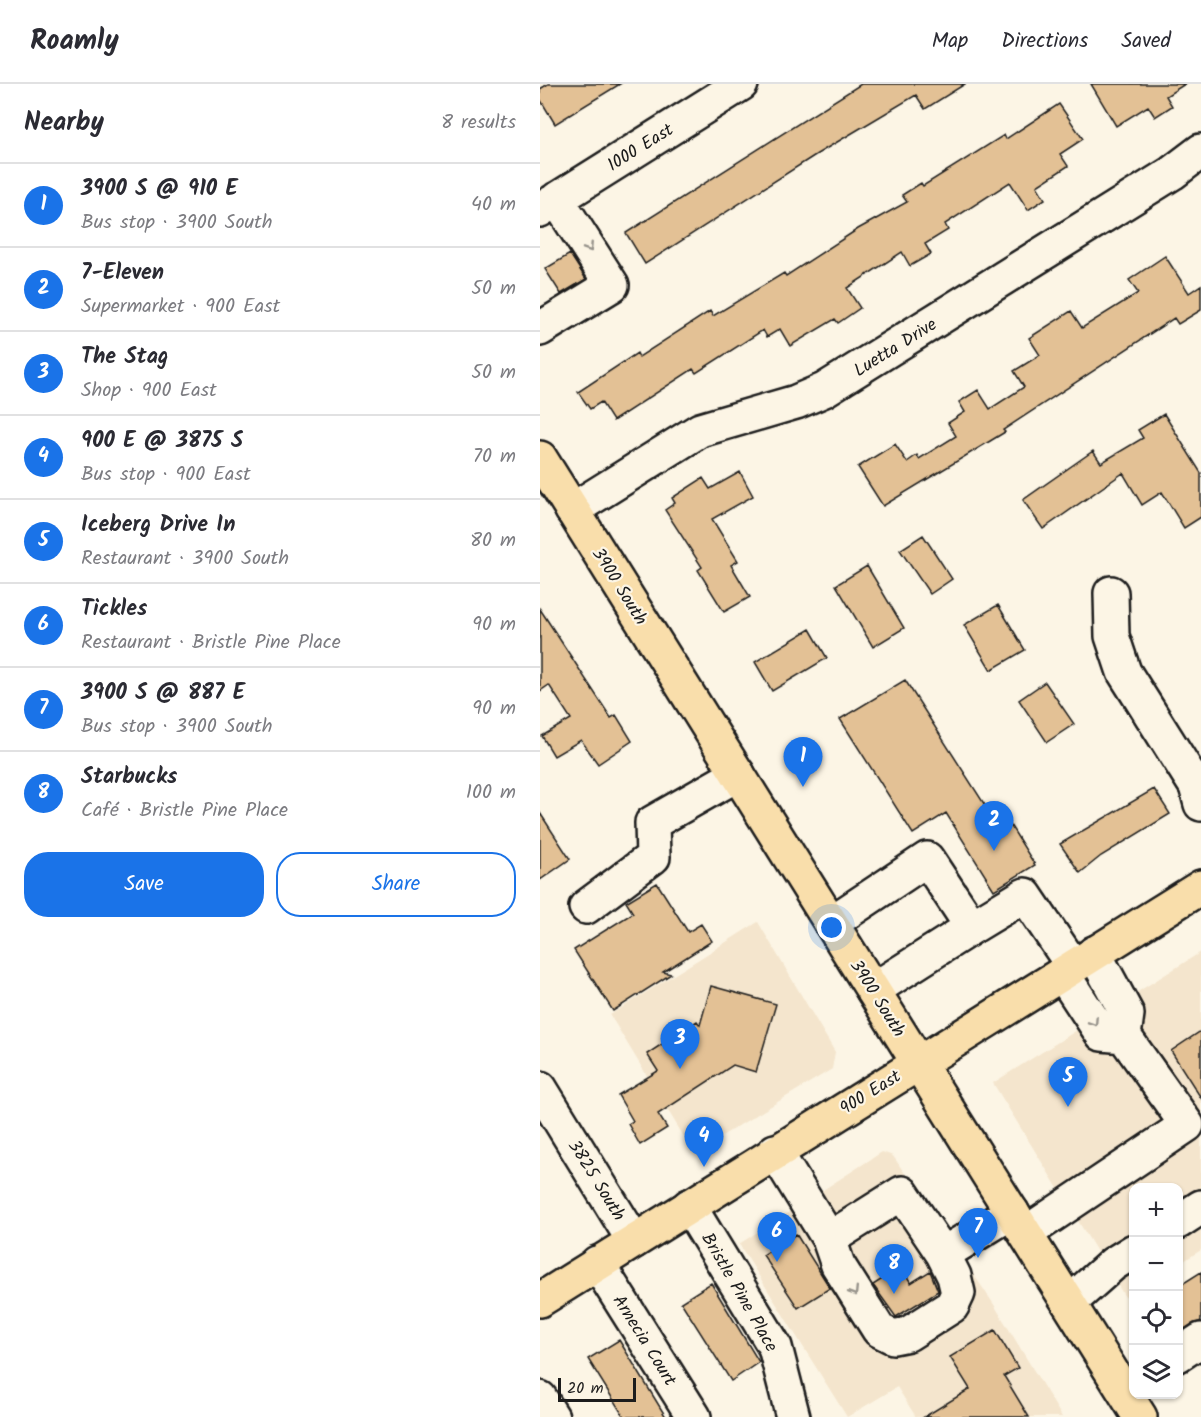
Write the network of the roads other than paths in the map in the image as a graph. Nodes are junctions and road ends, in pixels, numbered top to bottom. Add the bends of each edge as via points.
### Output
1 (741, 84) edge
2 (1201, 151) edge
3 (549, 204) edge
4 (540, 329) edge
5 (540, 458) edge
6 (573, 510) junction
7 (1111, 593) dead end
8 (738, 774) junction
9 (1201, 804) edge
10 (1201, 887) edge
11 (586, 907) dead end
12 (831, 923) junction
13 (972, 927) junction
14 (1076, 964) junction
15 (873, 990) junction
16 (918, 1062) junction
17 (540, 1088) edge
18 (1194, 1136) edge
19 (775, 1151) junction
20 (689, 1206) junction
21 (1201, 1207) edge
22 (1183, 1219) edge
23 (1019, 1223) junction
24 (829, 1239) junction
25 (634, 1241) junction
26 (943, 1254) junction
27 (1129, 1254) edge
28 (597, 1263) junction
29 (540, 1300) edge
30 (1069, 1303) junction
31 (1201, 1340) edge
32 (1183, 1352) edge
33 (1128, 1384) edge
34 (540, 1398) edge
35 (552, 1417) edge
36 (694, 1417) edge
37 (793, 1417) edge
38 (1140, 1417) edge

1 - 3 street, 1000 East
2 - 6 street, Luetta Drive via 1172,173 824,390 700,430
3 -> 4 street via 612,285
5 - 6 main road, 3900 South
6 - 8 main road, 3900 South
7 - 9 street via 1112,636 1124,672 1196,786
8 - 11 street via 652,823 653,857
8 - 12 main road, 3900 South
10 - 14 main road, 900 East
12 - 13 street via 927,859
12 - 15 main road, 3900 South
13 - 14 street via 1025,895
13 - 15 street
14 - 16 main road, 900 East
14 - 18 street via 1102,1034 1124,1036
15 - 16 main road, 3900 South
16 - 19 main road, 900 East
16 - 23 main road, 3900 South
17 - 25 street, 3825 South
18 - 23 street
19 - 20 main road, 900 East
19 - 24 street
20 - 25 main road, 900 East
20 - 37 street, Bristle Pine Place via 775,1347
21 - 22 street
23 - 26 street
23 - 30 main road, 3900 South
24 - 26 street via 902,1193
24 -> 26 street via 838,1265 879,1330 893,1337 909,1334 952,1306 958,1293
25 - 28 main road, 900 East
27 - 30 street
28 - 29 main road, 900 East
28 - 36 street, Arnecia Court
30 - 33 main road, 3900 South
31 - 32 street
33 - 38 main road, 3900 South
34 - 35 street

